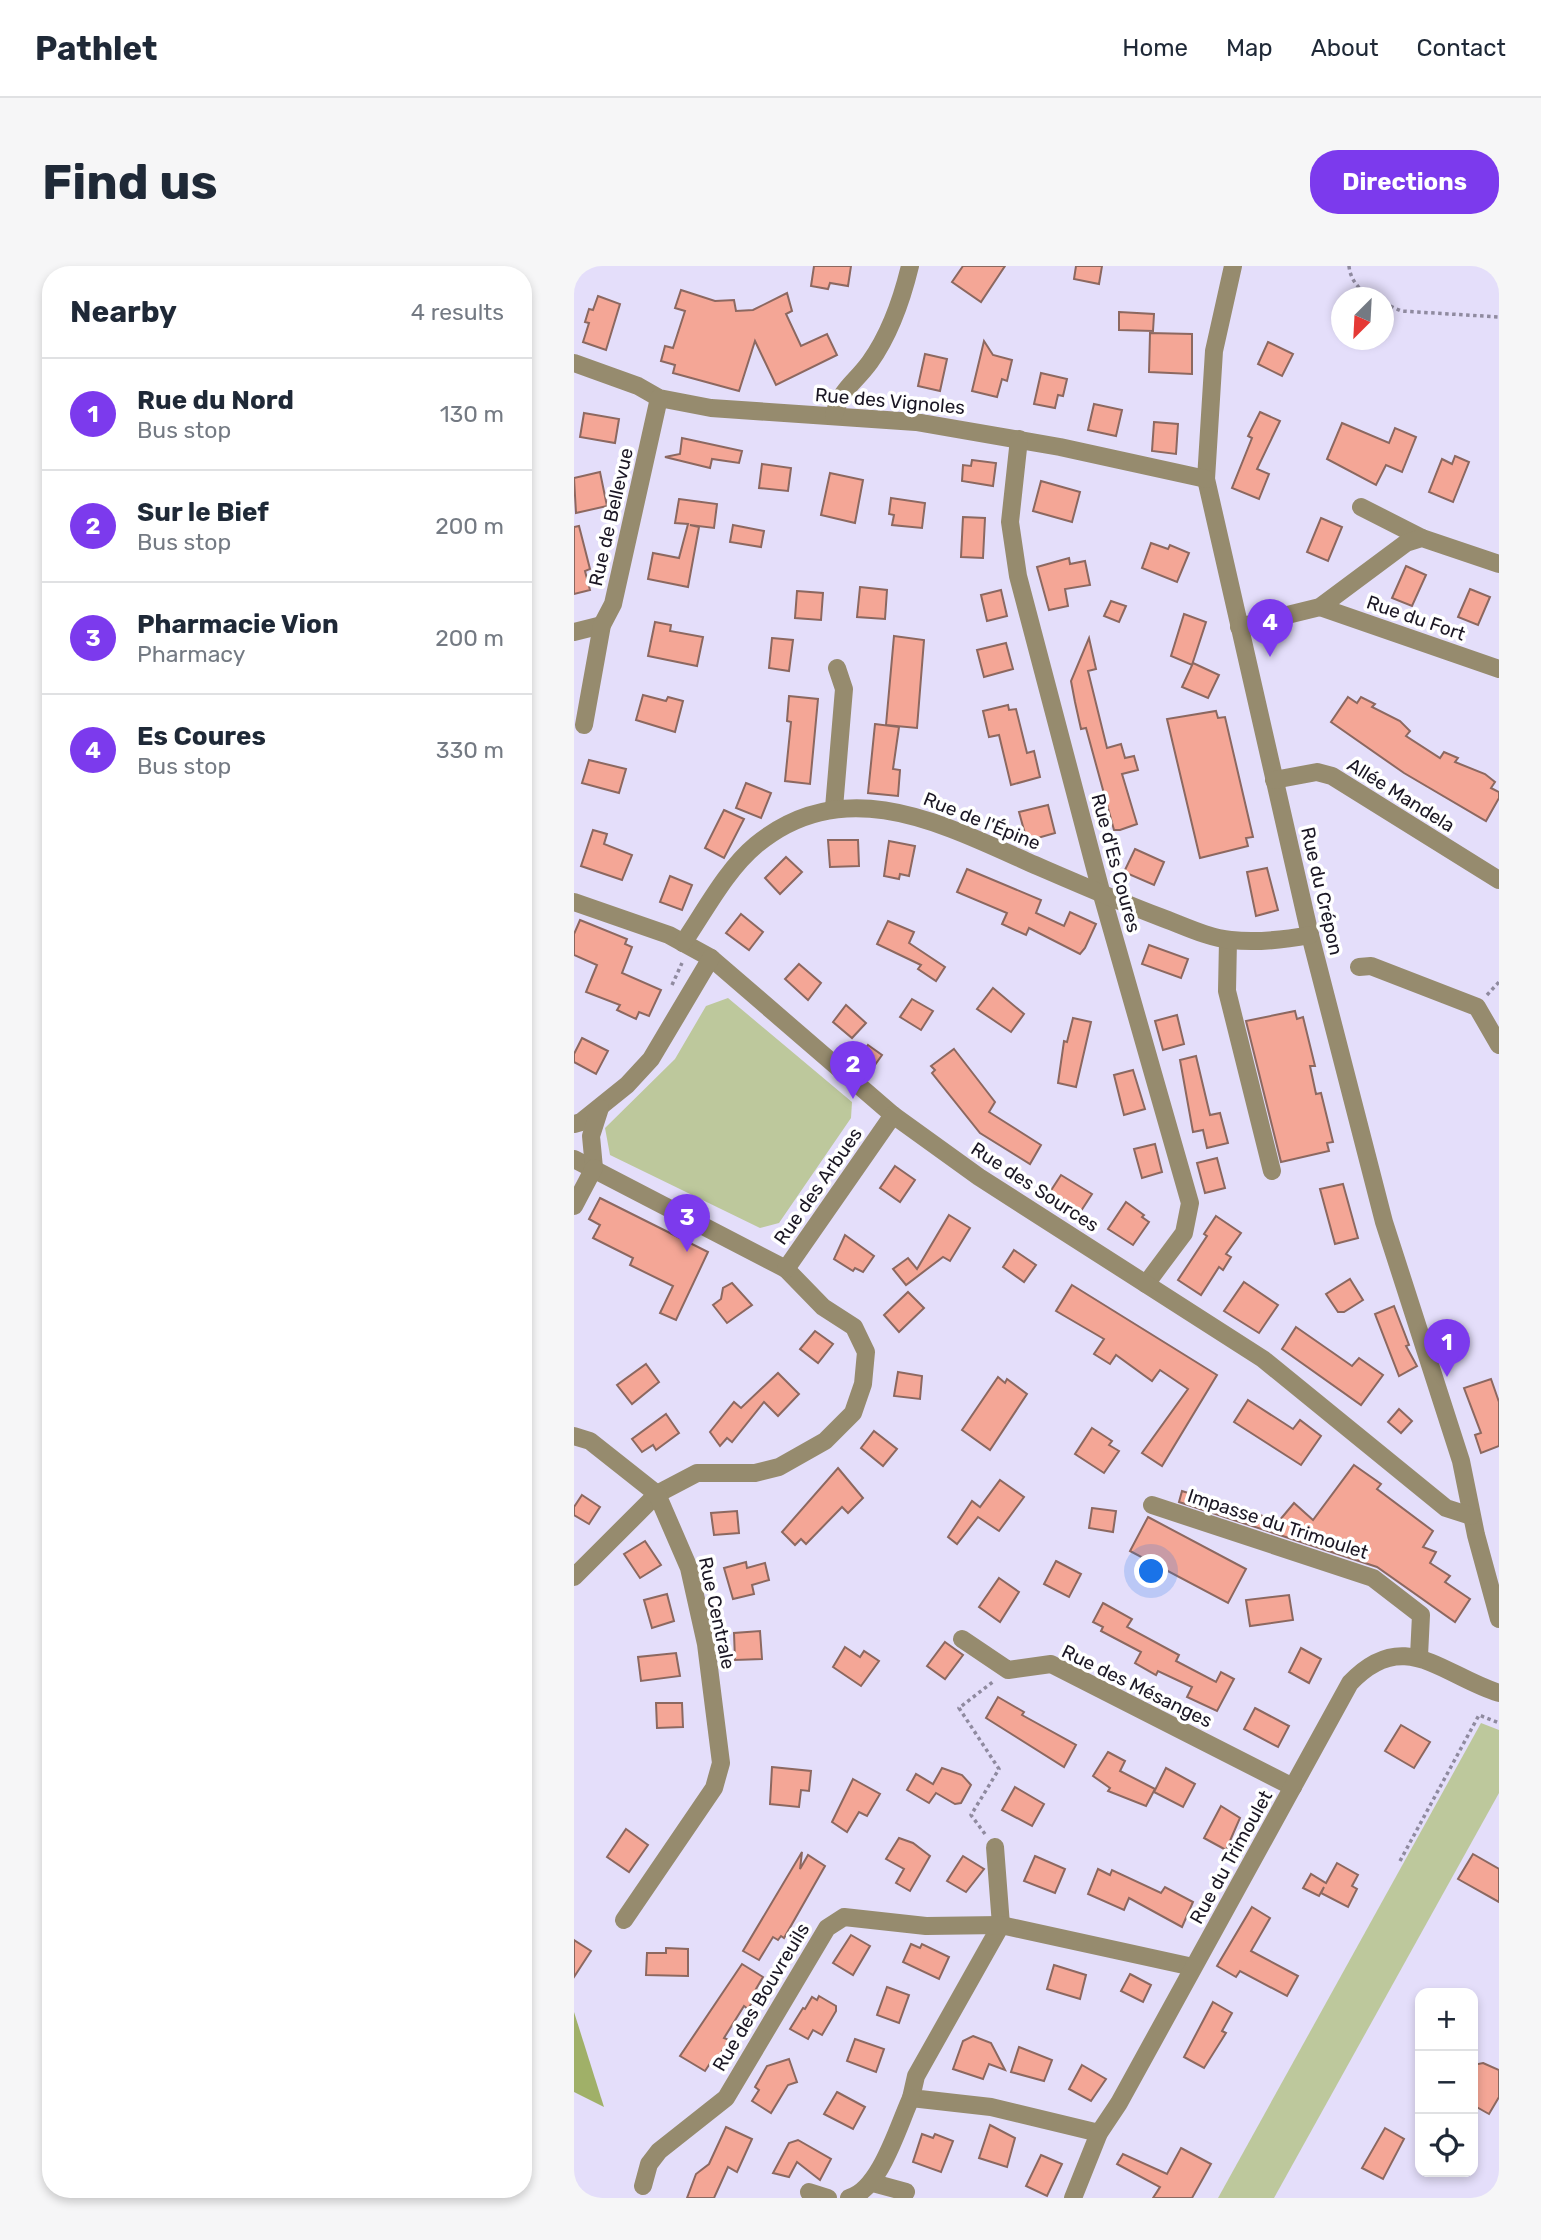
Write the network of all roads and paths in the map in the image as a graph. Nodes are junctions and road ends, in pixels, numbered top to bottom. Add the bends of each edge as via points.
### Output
1 (910, 266) edge
2 (1233, 266) edge
3 (1349, 266) edge
4 (1358, 287) edge
5 (1394, 308) edge
6 (1499, 317) edge
7 (574, 363) edge
8 (659, 398) junction
9 (834, 415) junction
10 (1019, 439) junction
11 (1206, 479) junction
12 (1361, 507) dead end
13 (1422, 538) junction
14 (1499, 564) edge
15 (1320, 607) junction
16 (602, 625) junction
17 (1239, 627) junction
18 (574, 632) edge
19 (837, 668) dead end
20 (1499, 669) edge
21 (584, 725) dead end
22 (1274, 780) junction
23 (834, 808) junction
24 (1499, 880) edge
25 (1102, 895) junction
26 (574, 902) edge
27 (1310, 935) junction
28 (1228, 940) junction
29 (683, 943) junction
30 (711, 958) junction
31 (1359, 967) dead end
32 (1499, 1045) edge
33 (600, 1108) junction
34 (893, 1115) junction
35 (576, 1117) edge
36 (574, 1159) edge
37 (594, 1168) junction
38 (1272, 1171) dead end
39 (574, 1206) edge
40 (786, 1269) junction
41 (1146, 1284) junction
42 (574, 1436) edge
43 (657, 1494) junction
44 (1152, 1505) dead end
45 (1471, 1516) junction
46 (574, 1577) edge
47 (1499, 1619) edge
48 (962, 1639) dead end
49 (1419, 1656) junction
50 (1008, 1670) junction
51 (1499, 1693) edge
52 (1499, 1723) edge
53 (1293, 1787) junction
54 (995, 1847) joint
55 (1400, 1861) dead end
56 (624, 1920) dead end
57 (1001, 1925) junction
58 (1193, 1967) junction
59 (911, 2098) junction
60 (1099, 2133) junction
61 (873, 2183) junction
62 (643, 2186) dead end
63 (809, 2192) dead end
64 (906, 2192) dead end
65 (828, 2198) edge
66 (849, 2198) edge
67 (1073, 2198) edge

1 - 9 street via 898,309 871,361 840,395
2 - 11 street, Rue du Crépon via 1214,351
3 - 4 path
5 - 6 path
7 - 8 street, Rue des Vignoles
8 - 9 street, Rue des Vignoles via 743,412
8 - 16 street, Rue de Bellevue via 613,604
9 - 10 street, Rue des Vignoles via 916,422
10 - 11 street, Rue des Vignoles
10 - 25 street, Rue d'Es Coures via 1010,522 1013,548
11 - 17 street, Rue du Crépon
12 - 13 street
13 - 14 street
13 - 15 street via 1406,543
15 - 17 street
15 - 20 street, Rue du Fort
16 - 18 street
16 - 21 street, Rue de Bellevue
17 - 22 street, Rue du Crépon
19 - 23 street via 845,689
22 - 24 street, Allée Mandela via 1317,772 1332,776
22 - 27 street, Rue du Crépon
23 - 25 street, Rue de l'Épine via 921,816
23 - 29 street, Rue de l'Épine via 810,813 756,845
25 - 28 street, Rue de l'Épine
25 - 41 street, Rue d'Es Coures via 1190,1203 1184,1233
26 - 29 street, Rue des Sources
27 - 28 street, Rue de l'Épine via 1276,941
27 - 45 street, Rue du Crépon via 1384,1222 1461,1461
28 - 38 street via 1227,991
29 - 30 street, Rue des Sources
30 - 33 street via 651,1059
30 - 34 street, Rue des Sources
31 - 32 street via 1371,967 1476,1007
33 - 35 street
33 - 37 street via 591,1136
34 - 40 street, Rue des Arbues
34 - 41 street, Rue des Sources via 979,1177
36 - 37 street
37 - 39 street
37 - 40 street
40 - 43 street, Rue des Arbues via 823,1307 854,1327 866,1352 863,1384 853,1413 825,1441 779,1467 755,1473 698,1474
41 - 45 street, Rue des Sources via 1263,1359 1446,1508
42 - 43 street, Rue Centrale via 590,1441
43 - 46 street, Rue des Arbues
43 - 56 street, Rue Centrale via 689,1568 706,1644 721,1763 714,1788
44 - 49 street, Impasse du Trimoulet via 1373,1578 1421,1615
45 - 47 street, Rue du Crépon
48 - 50 street
49 - 51 street
49 - 53 street, Rue du Trimoulet via 1401,1655 1365,1668 1350,1684
50 - 53 street, Rue des Mésanges via 1051,1664
50 - 54 path via 959,1708 999,1769 971,1815
52 - 55 path via 1479,1715
53 - 58 street, Rue du Trimoulet
54 - 57 street
57 - 58 street, Rue des Bouvreuils
57 - 59 street via 916,2076
57 - 62 street, Rue des Bouvreuils via 926,1926 844,1917 827,1928 726,2098 659,2151 649,2164
58 - 60 street, Rue du Trimoulet
59 - 60 street via 991,2106
59 - 61 street
60 - 67 street, Rue du Trimoulet
61 - 64 street
61 - 66 street
63 - 65 street

